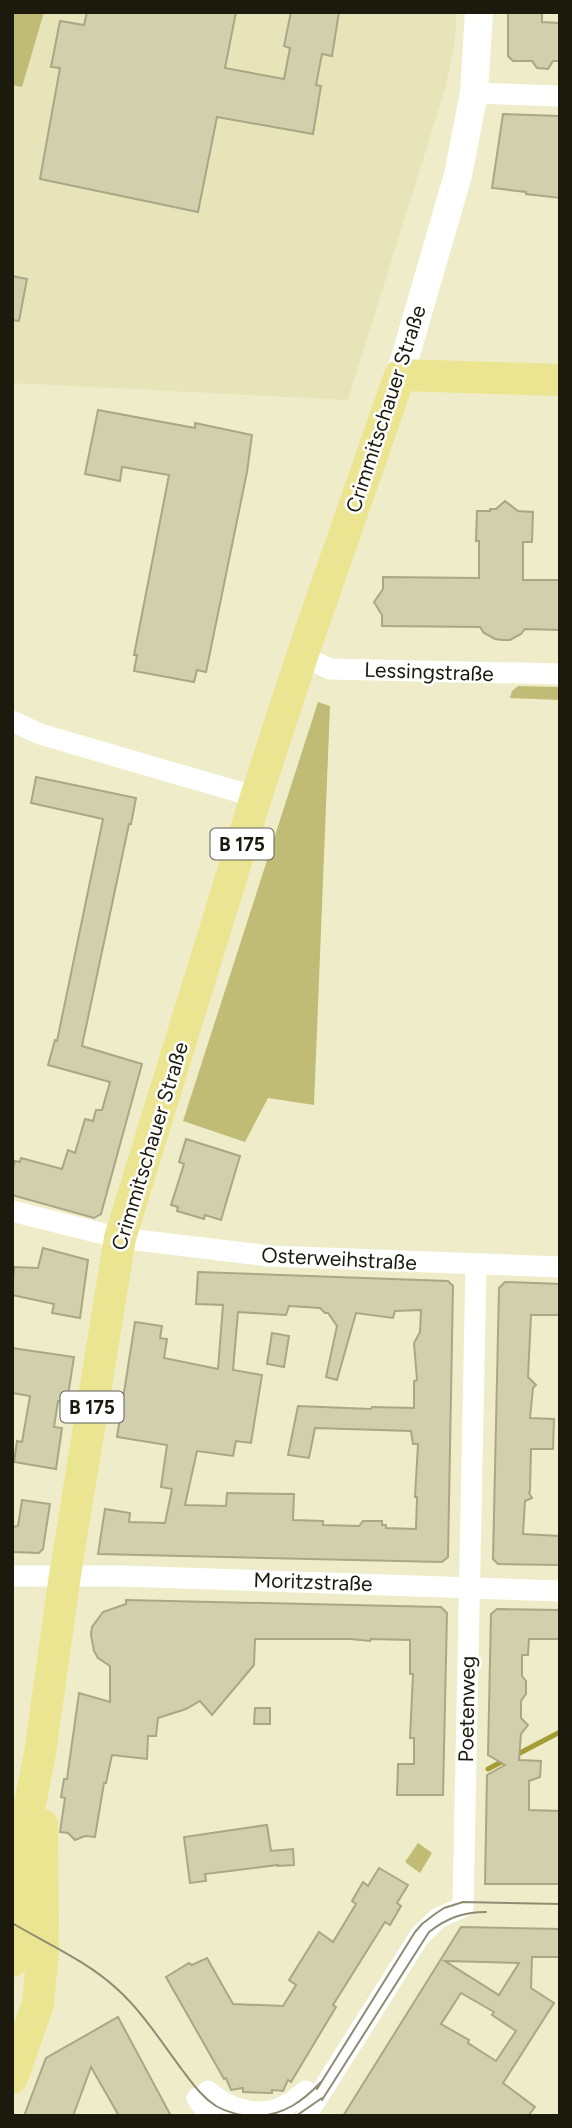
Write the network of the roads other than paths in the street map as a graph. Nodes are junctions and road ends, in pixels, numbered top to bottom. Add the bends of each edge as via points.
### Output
1 (479, 12) edge
2 (474, 93) junction
3 (560, 96) edge
4 (400, 375) junction
5 (560, 380) edge
6 (302, 656) junction
7 (560, 674) edge
8 (12, 721) edge
9 (256, 797) junction
10 (12, 1211) edge
11 (120, 1238) junction
12 (476, 1266) junction
13 (560, 1267) edge
14 (65, 1575) junction
15 (12, 1576) edge
16 (469, 1588) junction
17 (560, 1591) edge
18 (40, 1753) junction
19 (18, 1849) edge
20 (18, 1936) edge
21 (12, 2078) edge
22 (208, 2091) dead end
23 (317, 2102) edge
24 (210, 2116) edge
25 (227, 2116) edge
26 (285, 2116) edge
27 (306, 2116) edge

1 - 2 main road, Crimmitschauer Straße
2 - 3 street
2 - 4 main road, Crimmitschauer Straße via 458,175
4 - 5 main road
4 - 6 main road, Crimmitschauer Straße / B 175
6 - 7 street, Lessingstraße via 330,669
6 - 9 main road, Crimmitschauer Straße / B 175
8 - 9 street via 40,734
9 - 11 main road, Crimmitschauer Straße / B 175
10 - 11 street, Osterweihstraße
11 - 12 street, Osterweihstraße via 269,1256
11 - 14 main road, Crimmitschauer Straße / B 175
12 - 13 street, Osterweihstraße
12 - 16 street, Poetenweg
14 - 15 street, Moritzstraße
14 - 16 street, Moritzstraße
14 - 18 main road, Crimmitschauer Straße / B 175
16 - 17 street, Moritzstraße
16 - 23 street, Poetenweg via 463,1907 438,1918 419,1937
18 - 19 main road, Crimmitschauer Straße / B 175
18 - 20 main road, Crimmitschauer Straße / B 175
19 - 20 main road, Crimmitschauer Straße / B 175
20 - 21 main road via 38,2004
22 - 23 street via 249,2112
23 - 26 street
23 - 27 street
24 - 25 street via 197,2098

